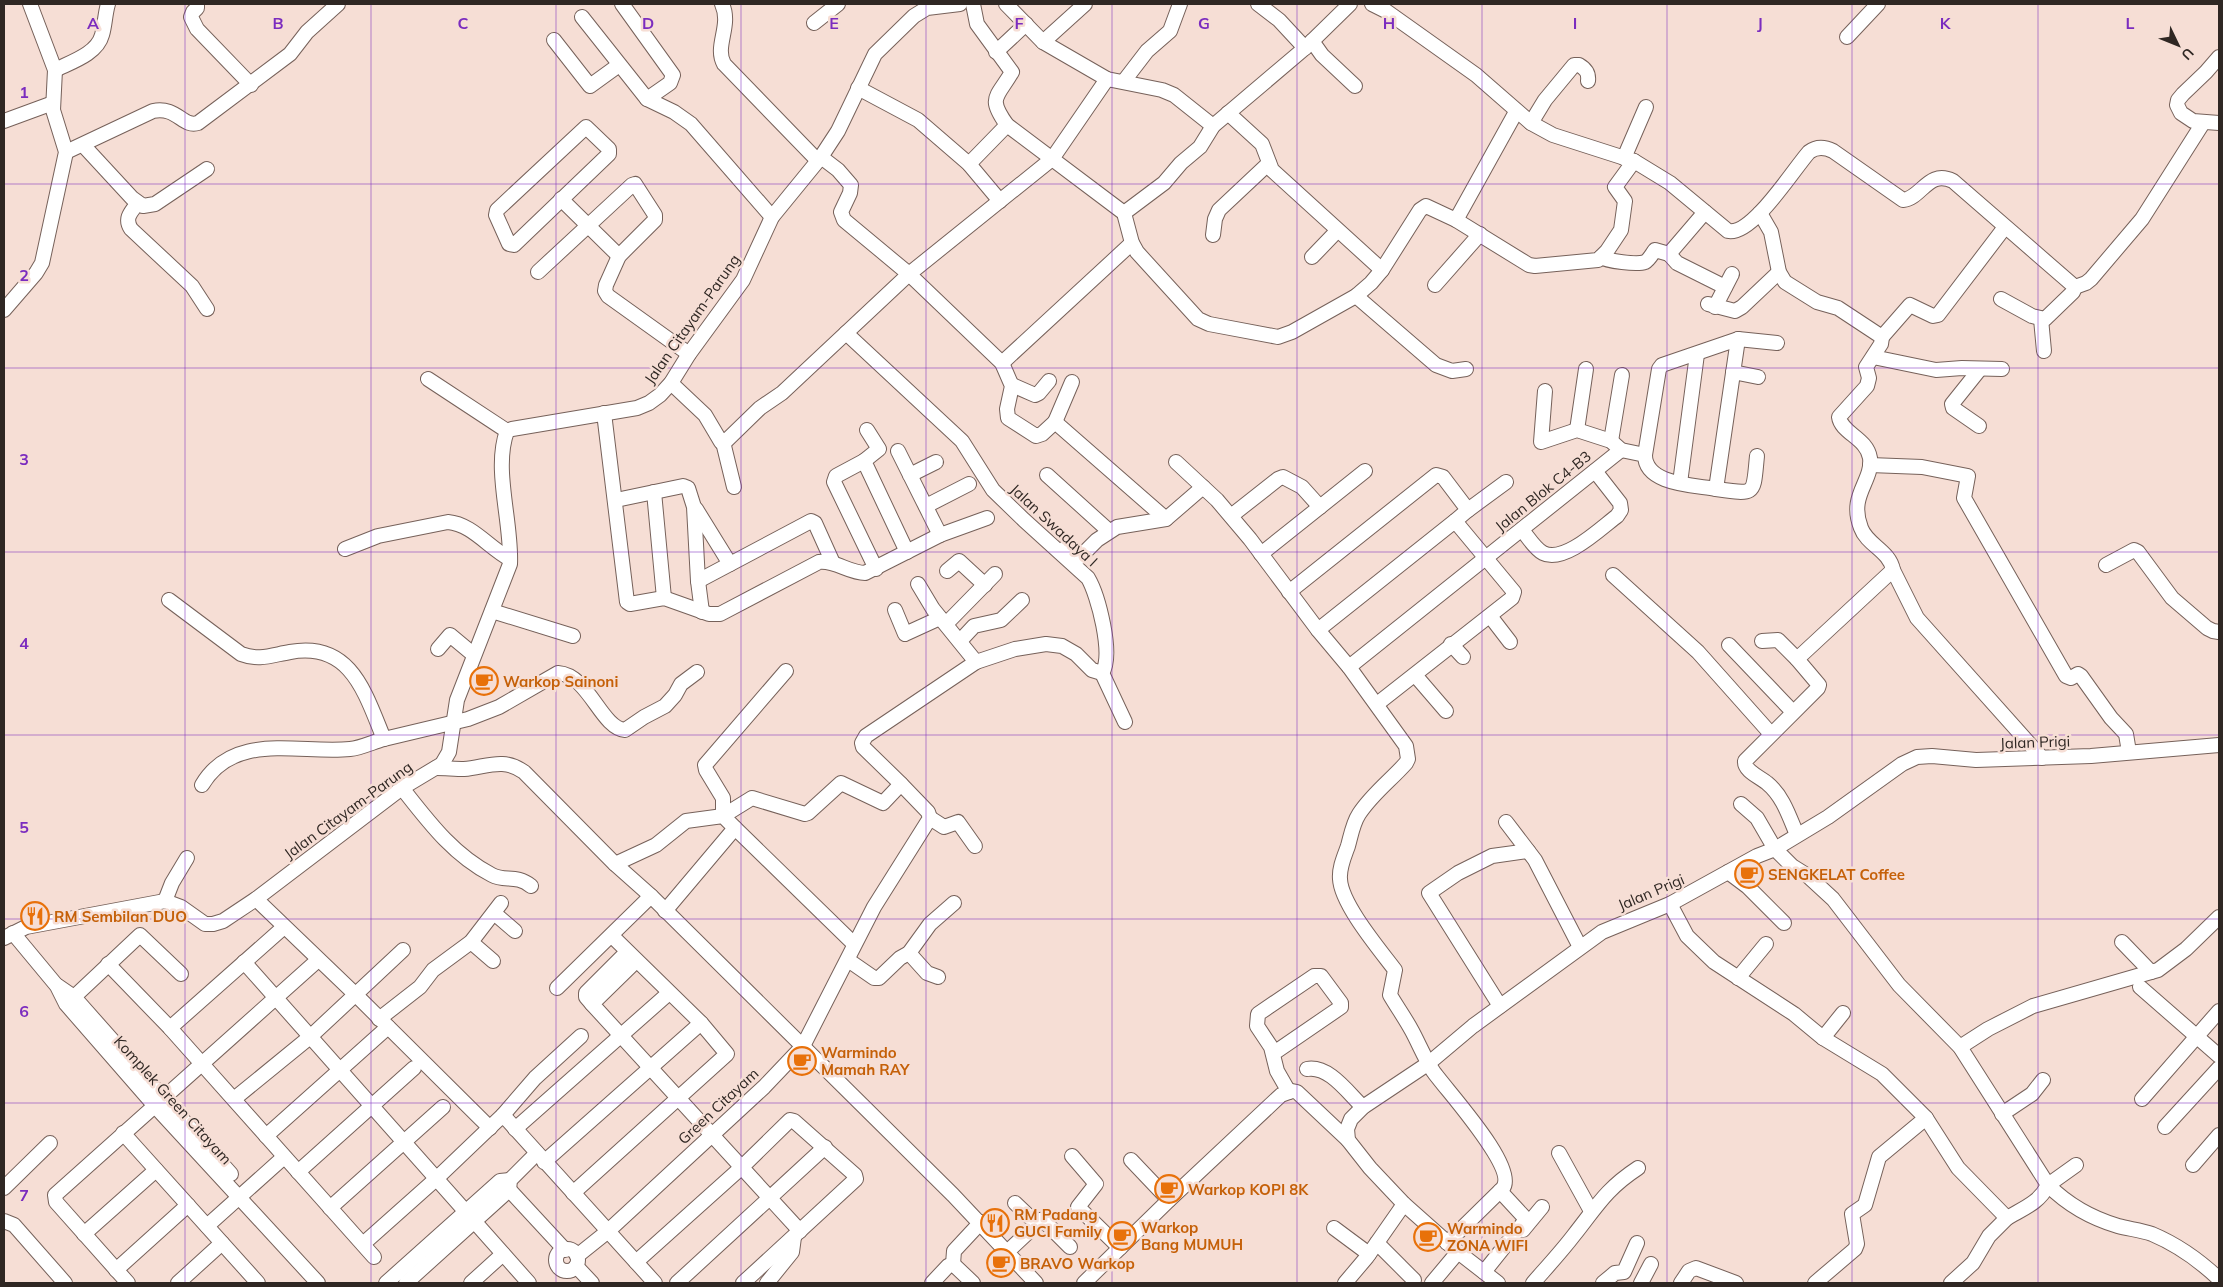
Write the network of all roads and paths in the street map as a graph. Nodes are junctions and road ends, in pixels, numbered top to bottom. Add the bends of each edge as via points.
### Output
1 (30, 4) edge
2 (108, 4) edge
3 (197, 4) edge
4 (338, 4) edge
5 (622, 4) edge
6 (722, 4) edge
7 (838, 4) edge
8 (960, 4) edge
9 (973, 4) edge
10 (1006, 4) edge
11 (1085, 4) edge
12 (1180, 4) edge
13 (1258, 4) edge
14 (1350, 4) edge
15 (1372, 4) edge
16 (1878, 4) edge
17 (925, 6) edge
18 (582, 17) dead end
19 (814, 23) dead end
20 (1026, 24) junction
21 (1846, 38) dead end
22 (554, 40) dead end
23 (1043, 42) junction
24 (1308, 45) junction
25 (996, 52) junction
26 (2219, 57) edge
27 (619, 65) junction
28 (55, 70) junction
29 (1107, 79) junction
30 (1124, 81) junction
31 (1588, 81) dead end
32 (251, 85) junction
33 (1355, 86) dead end
34 (858, 88) junction
35 (647, 99) junction
36 (53, 103) junction
37 (1646, 107) dead end
38 (1516, 112) junction
39 (1228, 113) junction
40 (4, 121) edge
41 (1531, 123) junction
42 (2203, 123) junction
43 (2219, 123) edge
44 (1007, 126) junction
45 (1213, 126) junction
46 (83, 146) junction
47 (66, 152) junction
48 (819, 159) junction
49 (1052, 159) junction
50 (1629, 160) junction
51 (1269, 163) junction
52 (969, 164) junction
53 (207, 169) dead end
54 (561, 199) junction
55 (1000, 200) junction
56 (138, 203) junction
57 (1706, 212) junction
58 (1124, 213) junction
59 (1760, 213) junction
60 (772, 217) junction
61 (1456, 220) junction
62 (588, 226) junction
63 (2005, 226) junction
64 (1337, 231) junction
65 (1480, 234) junction
66 (1213, 235) dead end
67 (1132, 243) junction
68 (1670, 254) junction
69 (619, 256) junction
70 (1312, 257) dead end
71 (1601, 257) junction
72 (1382, 270) junction
73 (538, 272) dead end
74 (1779, 272) junction
75 (909, 274) junction
76 (1732, 274) dead end
77 (1435, 285) dead end
78 (1725, 286) junction
79 (2075, 287) junction
80 (1356, 296) junction
81 (2001, 299) dead end
82 (207, 309) dead end
83 (4, 310) edge
84 (2041, 319) junction
85 (846, 333) junction
86 (1882, 337) junction
87 (1738, 339) junction
88 (1777, 343) dead end
89 (2044, 351) dead end
90 (689, 354) junction
91 (1697, 354) junction
92 (1873, 357) junction
93 (1002, 362) junction
94 (1466, 369) dead end
95 (1586, 369) dead end
96 (1980, 369) junction
97 (2002, 369) dead end
98 (1733, 372) junction
99 (1622, 375) dead end
100 (1758, 377) dead end
101 (428, 380) dead end
102 (1049, 381) dead end
103 (1072, 382) dead end
104 (671, 383) junction
105 (1012, 386) junction
106 (1545, 391) dead end
107 (604, 414) junction
108 (1055, 422) junction
109 (1979, 426) dead end
110 (867, 430) dead end
111 (1577, 430) junction
112 (507, 432) junction
113 (723, 442) junction
114 (1616, 446) junction
115 (898, 451) dead end
116 (1645, 455) junction
117 (1757, 456) dead end
118 (864, 461) junction
119 (936, 462) dead end
120 (1176, 462) dead end
121 (1870, 465) junction
122 (1594, 471) junction
123 (1365, 472) dead end
124 (910, 475) junction
125 (1048, 475) dead end
126 (1506, 482) dead end
127 (1680, 483) junction
128 (969, 484) dead end
129 (734, 487) dead end
130 (1716, 488) junction
131 (993, 490) junction
132 (654, 492) junction
133 (1209, 493) junction
134 (616, 500) junction
135 (926, 506) junction
136 (694, 507) junction
137 (1320, 507) junction
138 (1468, 510) junction
139 (1231, 516) junction
140 (987, 518) dead end
141 (1166, 519) junction
142 (1455, 521) junction
143 (1522, 530) junction
144 (1109, 531) junction
145 (940, 534) junction
146 (345, 549) dead end
147 (907, 552) junction
148 (1261, 554) junction
149 (1485, 557) junction
150 (510, 559) junction
151 (833, 563) junction
152 (730, 564) junction
153 (2106, 565) dead end
154 (876, 569) junction
155 (1893, 570) junction
156 (947, 571) dead end
157 (995, 574) dead end
158 (1613, 575) dead end
159 (698, 581) junction
160 (918, 584) dead end
161 (985, 585) junction
162 (1289, 592) junction
163 (664, 598) junction
164 (169, 600) dead end
165 (1022, 600) dead end
166 (895, 610) dead end
167 (492, 612) junction
168 (702, 612) junction
169 (1490, 616) junction
170 (943, 621) junction
171 (1318, 630) junction
172 (2219, 632) edge
173 (573, 636) dead end
174 (1762, 640) dead end
175 (960, 641) junction
176 (1510, 642) dead end
177 (1451, 644) junction
178 (1729, 645) dead end
179 (438, 649) dead end
180 (474, 655) junction
181 (1463, 658) dead end
182 (1797, 660) junction
183 (976, 662) junction
184 (1349, 666) junction
185 (786, 671) dead end
186 (696, 672) dead end
187 (1102, 673) junction
188 (1414, 675) junction
189 (1377, 704) junction
190 (1446, 712) dead end
191 (1793, 712) junction
192 (1125, 722) dead end
193 (1771, 734) junction
194 (384, 738) junction
195 (451, 738) junction
196 (2219, 745) edge
197 (2130, 752) junction
198 (2042, 758) junction
199 (436, 768) junction
200 (463, 769) junction
201 (901, 784) junction
202 (202, 785) dead end
203 (402, 788) junction
204 (1742, 804) dead end
205 (723, 810) junction
206 (930, 818) junction
207 (1506, 822) dead end
208 (735, 828) junction
209 (1797, 835) junction
210 (975, 846) dead end
211 (1775, 849) junction
212 (1528, 851) junction
213 (187, 858) dead end
214 (615, 864) junction
215 (1728, 872) junction
216 (532, 886) dead end
217 (651, 896) junction
218 (256, 899) junction
219 (165, 901) junction
220 (954, 903) dead end
221 (1670, 904) junction
222 (665, 910) junction
223 (2219, 917) edge
224 (1784, 923) dead end
225 (284, 927) junction
226 (515, 931) dead end
227 (9, 935) edge
228 (612, 936) junction
229 (471, 942) junction
230 (2122, 942) dead end
231 (854, 944) junction
232 (1766, 944) dead end
233 (1580, 947) junction
234 (403, 950) dead end
235 (909, 953) junction
236 (632, 957) junction
237 (318, 960) junction
238 (848, 960) junction
239 (493, 961) dead end
240 (244, 962) junction
241 (108, 964) junction
242 (2151, 972) junction
243 (181, 974) dead end
244 (938, 977) dead end
245 (1738, 978) junction
246 (57, 986) junction
247 (2140, 987) dead end
248 (557, 988) dead end
249 (670, 993) junction
250 (356, 996) junction
251 (74, 997) junction
252 (276, 998) junction
253 (1500, 1006) junction
254 (2219, 1011) edge
255 (1843, 1013) dead end
256 (384, 1023) junction
257 (701, 1023) junction
258 (170, 1028) junction
259 (310, 1036) junction
260 (581, 1036) dead end
261 (622, 1036) junction
262 (2197, 1037) junction
263 (1823, 1038) junction
264 (803, 1046) junction
265 (1960, 1047) junction
266 (1274, 1053) junction
267 (2219, 1056) edge
268 (1429, 1062) junction
269 (202, 1064) junction
270 (651, 1067) junction
271 (414, 1068) dead end
272 (2219, 1068) edge
273 (1307, 1069) dead end
274 (340, 1070) junction
275 (2043, 1080) dead end
276 (1289, 1092) junction
277 (234, 1099) junction
278 (680, 1099) junction
279 (2142, 1099) dead end
280 (158, 1101) junction
281 (372, 1106) junction
282 (443, 1107) dead end
283 (1363, 1107) junction
284 (2002, 1114) junction
285 (503, 1115) junction
286 (1926, 1118) junction
287 (1351, 1119) junction
288 (1326, 1120) junction
289 (490, 1128) junction
290 (2165, 1128) dead end
291 (515, 1129) junction
292 (709, 1131) junction
293 (123, 1133) junction
294 (266, 1136) junction
295 (2219, 1136) edge
296 (1348, 1140) junction
297 (50, 1142) dead end
298 (404, 1142) junction
299 (825, 1147) junction
300 (1559, 1153) dead end
301 (284, 1156) junction
302 (1072, 1156) dead end
303 (541, 1158) junction
304 (1131, 1160) dead end
305 (2076, 1165) dead end
306 (2193, 1165) dead end
307 (742, 1167) junction
308 (1638, 1168) dead end
309 (156, 1170) junction
310 (298, 1172) junction
311 (436, 1179) junction
312 (2048, 1185) junction
313 (504, 1186) junction
314 (4, 1188) edge
315 (1500, 1191) junction
316 (573, 1193) junction
317 (243, 1194) junction
318 (770, 1198) junction
319 (1169, 1200) junction
320 (1015, 1203) dead end
321 (1404, 1204) junction
322 (188, 1205) junction
323 (1542, 1207) dead end
324 (330, 1208) junction
325 (1591, 1211) junction
326 (465, 1212) junction
327 (2007, 1218) junction
328 (4, 1221) edge
329 (474, 1222) junction
330 (980, 1222) junction
331 (1037, 1224) junction
332 (207, 1226) junction
333 (605, 1228) junction
334 (1334, 1228) dead end
335 (84, 1234) junction
336 (797, 1234) junction
337 (222, 1243) junction
338 (1637, 1243) dead end
339 (363, 1244) junction
340 (1070, 1247) dead end
341 (1453, 1247) junction
342 (1120, 1248) junction
343 (1373, 1248) junction
344 (1007, 1252) junction
345 (503, 1254) junction
346 (374, 1257) dead end
347 (569, 1258) junction
348 (636, 1262) junction
349 (953, 1264) junction
350 (1651, 1264) dead end
351 (116, 1270) junction
352 (1490, 1279) edge
353 (2219, 1279) edge
354 (1414, 1280) dead end
355 (252, 1281) edge
356 (66, 1283) edge
357 (128, 1283) edge
358 (178, 1283) edge
359 (318, 1283) edge
360 (329, 1283) edge
361 (386, 1283) edge
362 (406, 1283) edge
363 (471, 1283) edge
364 (529, 1283) edge
365 (582, 1283) edge
366 (592, 1283) edge
367 (655, 1283) edge
368 (677, 1283) edge
369 (743, 1283) edge
370 (767, 1283) edge
371 (932, 1283) edge
372 (973, 1283) edge
373 (1036, 1283) edge
374 (1084, 1283) edge
375 (1345, 1283) edge
376 (1432, 1283) edge
377 (1533, 1283) edge
378 (1603, 1283) edge
379 (1641, 1283) edge
380 (1681, 1283) edge
381 (1736, 1283) edge
382 (1815, 1283) edge
383 (1950, 1283) edge

1 - 28 street
2 - 28 street via 98,45
3 - 32 street via 192,17 198,30
4 - 32 street via 307,32 290,54
5 - 35 street via 673,74 670,83
6 - 48 street via 726,28 720,53 724,64
7 - 19 street
8 - 17 street, Jalan Citayam-Parung
9 - 25 street via 977,24
10 - 20 street
11 - 23 street
12 - 30 street via 1170,31 1147,51
13 - 24 street
14 - 24 street
15 - 38 street via 1476,75
16 - 21 street
17 - 34 street, Jalan Citayam-Parung via 875,54
18 - 27 street
20 - 23 street
20 - 25 street
22 - 27 street via 590,86
23 - 29 street
24 - 33 street
24 - 39 street
25 - 44 street via 1012,72 995,101 996,110
26 - 42 street via 2178,100 2181,113 2192,121
27 - 35 street
28 - 36 street
29 - 30 street
29 - 49 street
30 - 45 street via 1174,95
31 - 41 street via 1586,70 1579,64 1574,65
32 - 46 street via 198,123 189,124 171,111 160,109
34 - 48 street, Jalan Citayam-Parung via 838,131
34 - 52 street via 918,120
35 - 60 street via 691,124
36 - 40 street
36 - 47 street
37 - 50 street
38 - 41 street
38 - 61 street
39 - 45 street
39 - 51 street via 1262,144
41 - 50 street via 1553,135
42 - 43 street
42 - 79 street via 2142,219 2091,279
44 - 49 street
44 - 52 street
45 - 58 street via 1200,147 1167,180
46 - 47 street
46 - 56 street
47 - 83 street via 42,262 36,274
48 - 60 street, Jalan Citayam-Parung
48 - 75 street via 838,170 851,185 841,216
49 - 55 street
49 - 58 street
50 - 57 street via 1670,183
50 - 71 street via 1615,185 1625,201 1623,224
51 - 64 street via 1272,170
51 - 66 street via 1219,210
52 - 55 street
53 - 56 street via 155,204 143,206
54 - 54 street via 610,152 589,128 583,128 497,210 496,215 509,244 514,245
54 - 62 street
55 - 75 street
56 - 82 street via 127,219 131,229 192,286
57 - 59 street via 1728,231 1734,232 1742,230
57 - 68 street
58 - 67 street
59 - 63 street via 1809,152 1822,148 1833,151 1903,200 1929,182 1948,179
59 - 74 street via 1771,232
60 - 90 street, Jalan Citayam-Parung via 743,280
61 - 65 street
61 - 72 street via 1426,206 1423,208
62 - 69 street
62 - 69 street via 632,185 636,185 655,220
62 - 73 street
63 - 79 street
63 - 86 street via 1938,316 1910,305
64 - 70 street
64 - 72 street
65 - 71 street via 1529,265 1589,262
65 - 77 street
67 - 80 street via 1191,314 1209,324 1278,337
67 - 93 street
68 - 71 street via 1656,250 1640,263
68 - 78 street via 1677,263
69 - 90 street via 606,285 606,294
72 - 80 street
74 - 78 street via 1735,311 1711,306
74 - 86 street via 1789,286 1817,302 1838,308
75 - 85 street
75 - 93 street
76 - 78 street
79 - 84 street via 2052,314
80 - 94 street via 1436,365 1452,371
81 - 84 street
84 - 89 street
85 - 113 street via 782,393 760,408 736,434
85 - 131 street, Jalan Swadaya I via 962,441
86 - 92 street
87 - 88 street
87 - 91 street
87 - 98 street
90 - 104 street, Jalan Citayam-Parung
91 - 116 street via 1659,369
91 - 127 street
92 - 96 street via 1936,370
92 - 121 street via 1866,367 1867,386 1839,417 1842,424 1866,446
93 - 105 street
95 - 111 street
96 - 97 street
96 - 109 street via 1952,404
98 - 100 street
98 - 130 street
99 - 114 street
101 - 112 street
102 - 105 street via 1039,393 1034,394
103 - 108 street
104 - 107 street, Jalan Citayam-Parung via 649,404
104 - 113 street via 705,415
105 - 108 street via 1006,410 1008,418 1036,436
106 - 111 street via 1539,441
107 - 112 street, Jalan Citayam-Parung via 512,428
107 - 134 street
108 - 141 street
110 - 118 street via 879,449
111 - 114 street
112 - 150 street, Jalan Citayam-Parung via 501,454
113 - 129 street
114 - 116 street
114 - 122 street, Jalan Blok C4-B3
115 - 124 street
116 - 127 street via 1648,466 1660,479
117 - 130 street via 1751,491 1744,493
118 - 147 street
118 - 154 street via 836,476 834,482
119 - 124 street
120 - 133 street
121 - 155 street via 1858,500 1857,514 1864,534 1888,558
121 - 197 street via 1922,467 1968,476 1964,498 2066,676 2081,676 2126,734
122 - 143 street, Jalan Blok C4-B3
122 - 143 street via 1620,503 1617,516 1568,552 1554,555 1543,553
123 - 137 street
124 - 135 street
125 - 144 street
126 - 138 street
127 - 130 street
128 - 135 street
131 - 144 street via 1015,504 1076,556 1083,555
131 - 187 street, Jalan Swadaya I via 1082,571 1094,587 1106,644
132 - 134 street
132 - 136 street via 686,486
132 - 163 street
133 - 139 street
133 - 141 street
134 - 163 street via 627,602
135 - 145 street
136 - 152 street
136 - 159 street
137 - 139 street via 1302,488 1283,477
137 - 148 street
138 - 142 street
138 - 162 street via 1444,478 1436,475
139 - 148 street
140 - 145 street
141 - 144 street
142 - 149 street
142 - 171 street
143 - 149 street, Jalan Blok C4-B3
145 - 147 street
146 - 150 street via 378,536 458,522
147 - 154 street
148 - 162 street
149 - 169 street via 1514,595
149 - 184 street, Jalan Blok C4-B3
150 - 167 street, Jalan Citayam-Parung via 508,573
151 - 152 street via 815,523 811,521
151 - 154 street via 859,573
151 - 168 street via 815,564 720,614
152 - 159 street
153 - 172 street via 2128,552 2138,552 2172,598 2207,628
155 - 182 street
155 - 198 street via 1917,618
156 - 161 street via 959,561
157 - 161 street
158 - 193 street via 1698,652
159 - 168 street
160 - 170 street
161 - 170 street
162 - 171 street
163 - 168 street
164 - 194 street via 253,659 293,651 332,655 357,679
165 - 175 street via 1001,620 974,626
166 - 170 street via 905,634
167 - 173 street
167 - 180 street, Jalan Citayam-Parung
169 - 176 street
169 - 177 street
170 - 175 street
171 - 184 street
174 - 182 street via 1778,640
175 - 183 street
177 - 181 street
177 - 188 street
178 - 191 street
179 - 180 street via 450,635
180 - 195 street, Jalan Citayam-Parung via 457,700
182 - 191 street via 1819,685
183 - 187 street via 1034,645 1056,644 1068,648 1092,670
183 - 201 street via 863,740 863,747
184 - 189 street
185 - 205 street via 705,765 720,792
186 - 195 street via 681,684 665,706 625,730 612,724 582,686 569,676 558,673 499,707 468,719
187 - 192 street
188 - 189 street
188 - 190 street
189 - 268 street via 1406,746 1408,759 1360,812 1341,867 1340,881 1355,914 1394,970 1390,995
191 - 193 street
193 - 209 street via 1748,756 1745,765 1779,797
194 - 195 street
194 - 202 street via 353,749 245,751 223,761
195 - 199 street, Jalan Citayam-Parung via 446,760
195 - 200 street
196 - 197 street, Jalan Prigi
197 - 198 street, Jalan Prigi
198 - 209 street, Jalan Prigi via 1976,760 1917,757
199 - 200 street
199 - 203 street, Jalan Citayam-Parung
200 - 214 street via 505,763 516,766
201 - 205 street via 883,803 841,783 805,814 752,798
201 - 206 street
203 - 216 street via 449,846 476,867 495,877 523,879
203 - 218 street, Jalan Citayam-Parung
204 - 211 street via 1757,818
205 - 208 street
205 - 214 street via 686,822 656,844
206 - 210 street via 944,827 958,822
206 - 231 street
207 - 212 street
208 - 222 street
208 - 231 street
209 - 211 street, Jalan Prigi
211 - 215 street, Jalan Prigi
211 - 265 street via 1833,899 1899,986
212 - 233 street
212 - 253 street via 1492,856 1429,893
213 - 219 street
214 - 217 street
215 - 221 street, Jalan Prigi
215 - 224 street
217 - 222 street
217 - 228 street
218 - 219 street, Jalan Citayam-Parung via 213,924 205,924 181,907
218 - 225 street
219 - 227 street via 26,927
220 - 235 street via 930,924
221 - 233 street, Jalan Prigi via 1614,925
221 - 245 street via 1692,941 1714,962
222 - 264 street
223 - 242 street via 2168,963
225 - 237 street
225 - 240 street
226 - 229 street via 498,908
227 - 246 street, Komplek Green Citayam
228 - 236 street
228 - 248 street
229 - 239 street
229 - 256 street via 433,970
230 - 242 street
231 - 238 street
232 - 245 street
233 - 253 street, Jalan Prigi
234 - 250 street
235 - 238 street via 879,978 874,978
235 - 244 street via 927,972
236 - 249 street
236 - 261 street via 592,1004
237 - 250 street
237 - 252 street
238 - 264 street
240 - 252 street
240 - 258 street
241 - 243 street via 142,935
241 - 251 street
241 - 258 street
242 - 265 street via 2030,999
245 - 263 street via 1794,1014
246 - 251 street
246 - 280 street, Komplek Green Citayam via 66,1004
247 - 262 street
249 - 257 street
249 - 261 street
250 - 256 street
250 - 259 street
251 - 280 street
252 - 259 street
252 - 269 street
253 - 268 street, Jalan Prigi
254 - 262 street
255 - 263 street
256 - 274 street
256 - 289 street
257 - 270 street
257 - 278 street via 726,1054
258 - 269 street
259 - 274 street
259 - 277 street
260 - 285 street via 536,1078
261 - 270 street
261 - 291 street
262 - 267 street
262 - 279 street
263 - 286 street via 1882,1074
264 - 292 street, Green Citayam via 772,1077 758,1080
264 - 330 street
265 - 284 street
266 - 266 street via 1257,1026 1258,1014 1314,976 1321,976 1341,1003 1341,1008
266 - 276 street via 1277,1071
268 - 283 street, Jalan Prigi
268 - 315 street via 1481,1132 1504,1170 1506,1181
269 - 277 street
269 - 280 street
270 - 278 street
270 - 303 street
271 - 281 street
272 - 290 street
273 - 283 street via 1328,1073
274 - 281 street
274 - 294 street
275 - 284 street via 2032,1094
276 - 288 street via 1297,1092 1304,1097
276 - 319 street via 1274,1100
277 - 294 street
278 - 292 street
278 - 316 street
280 - 293 street
280 - 317 street
281 - 298 street
281 - 310 street
282 - 298 street
283 - 287 street, Jalan Prigi
284 - 312 street
285 - 289 street
285 - 291 street
286 - 327 street via 1958,1168
286 - 382 street via 1880,1157 1865,1205 1852,1214 1855,1249
287 - 288 street
287 - 296 street via 1346,1129
288 - 296 street
289 - 311 street
291 - 303 street
292 - 307 street
292 - 333 street, Green Citayam
293 - 309 street
293 - 335 street via 55,1195 56,1202
294 - 301 street
295 - 306 street
296 - 321 street
297 - 314 street
298 - 311 street
298 - 324 street
299 - 307 street via 790,1120
299 - 318 street
299 - 336 street via 856,1179
300 - 325 street
301 - 310 street
301 - 317 street
302 - 342 street via 1096,1184 1074,1211
303 - 313 street
303 - 316 street
304 - 319 street
305 - 312 street
307 - 318 street
307 - 348 street
308 - 325 street via 1622,1179
309 - 322 street
309 - 335 street
310 - 324 street
311 - 326 street
311 - 339 street
312 - 327 street via 2037,1201
312 - 353 street via 2075,1208 2098,1220 2142,1230 2177,1246
313 - 326 street
313 - 329 street
313 - 347 street
315 - 341 street
315 - 352 street via 1525,1218
316 - 333 street
317 - 332 street
317 - 359 street
317 - 360 street
318 - 336 street
318 - 368 street
319 - 342 street
320 - 331 street
321 - 341 street
321 - 343 street
322 - 332 street
322 - 351 street
323 - 352 street
324 - 339 street
325 - 377 street
326 - 329 street
326 - 361 street
327 - 383 street via 1989,1236 1973,1263
328 - 356 street via 14,1225
329 - 345 street
329 - 362 street
330 - 344 street
330 - 349 street via 954,1251
331 - 340 street via 1041,1220 1045,1222
331 - 344 street
332 - 337 street
333 - 347 street, Green Citayam
333 - 348 street
334 - 343 street
335 - 351 street
336 - 369 street
336 - 370 street via 792,1252
337 - 355 street
337 - 358 street
338 - 378 street via 1624,1272 1615,1273
339 - 346 street
341 - 352 street
341 - 376 street
342 - 374 street
343 - 354 street
343 - 375 street
344 - 373 street
345 - 363 street
345 - 364 street
347 - 365 street
347 - 366 street
348 - 367 street
349 - 371 street
349 - 372 street
350 - 379 street
351 - 357 street
380 - 381 street via 1696,1268

